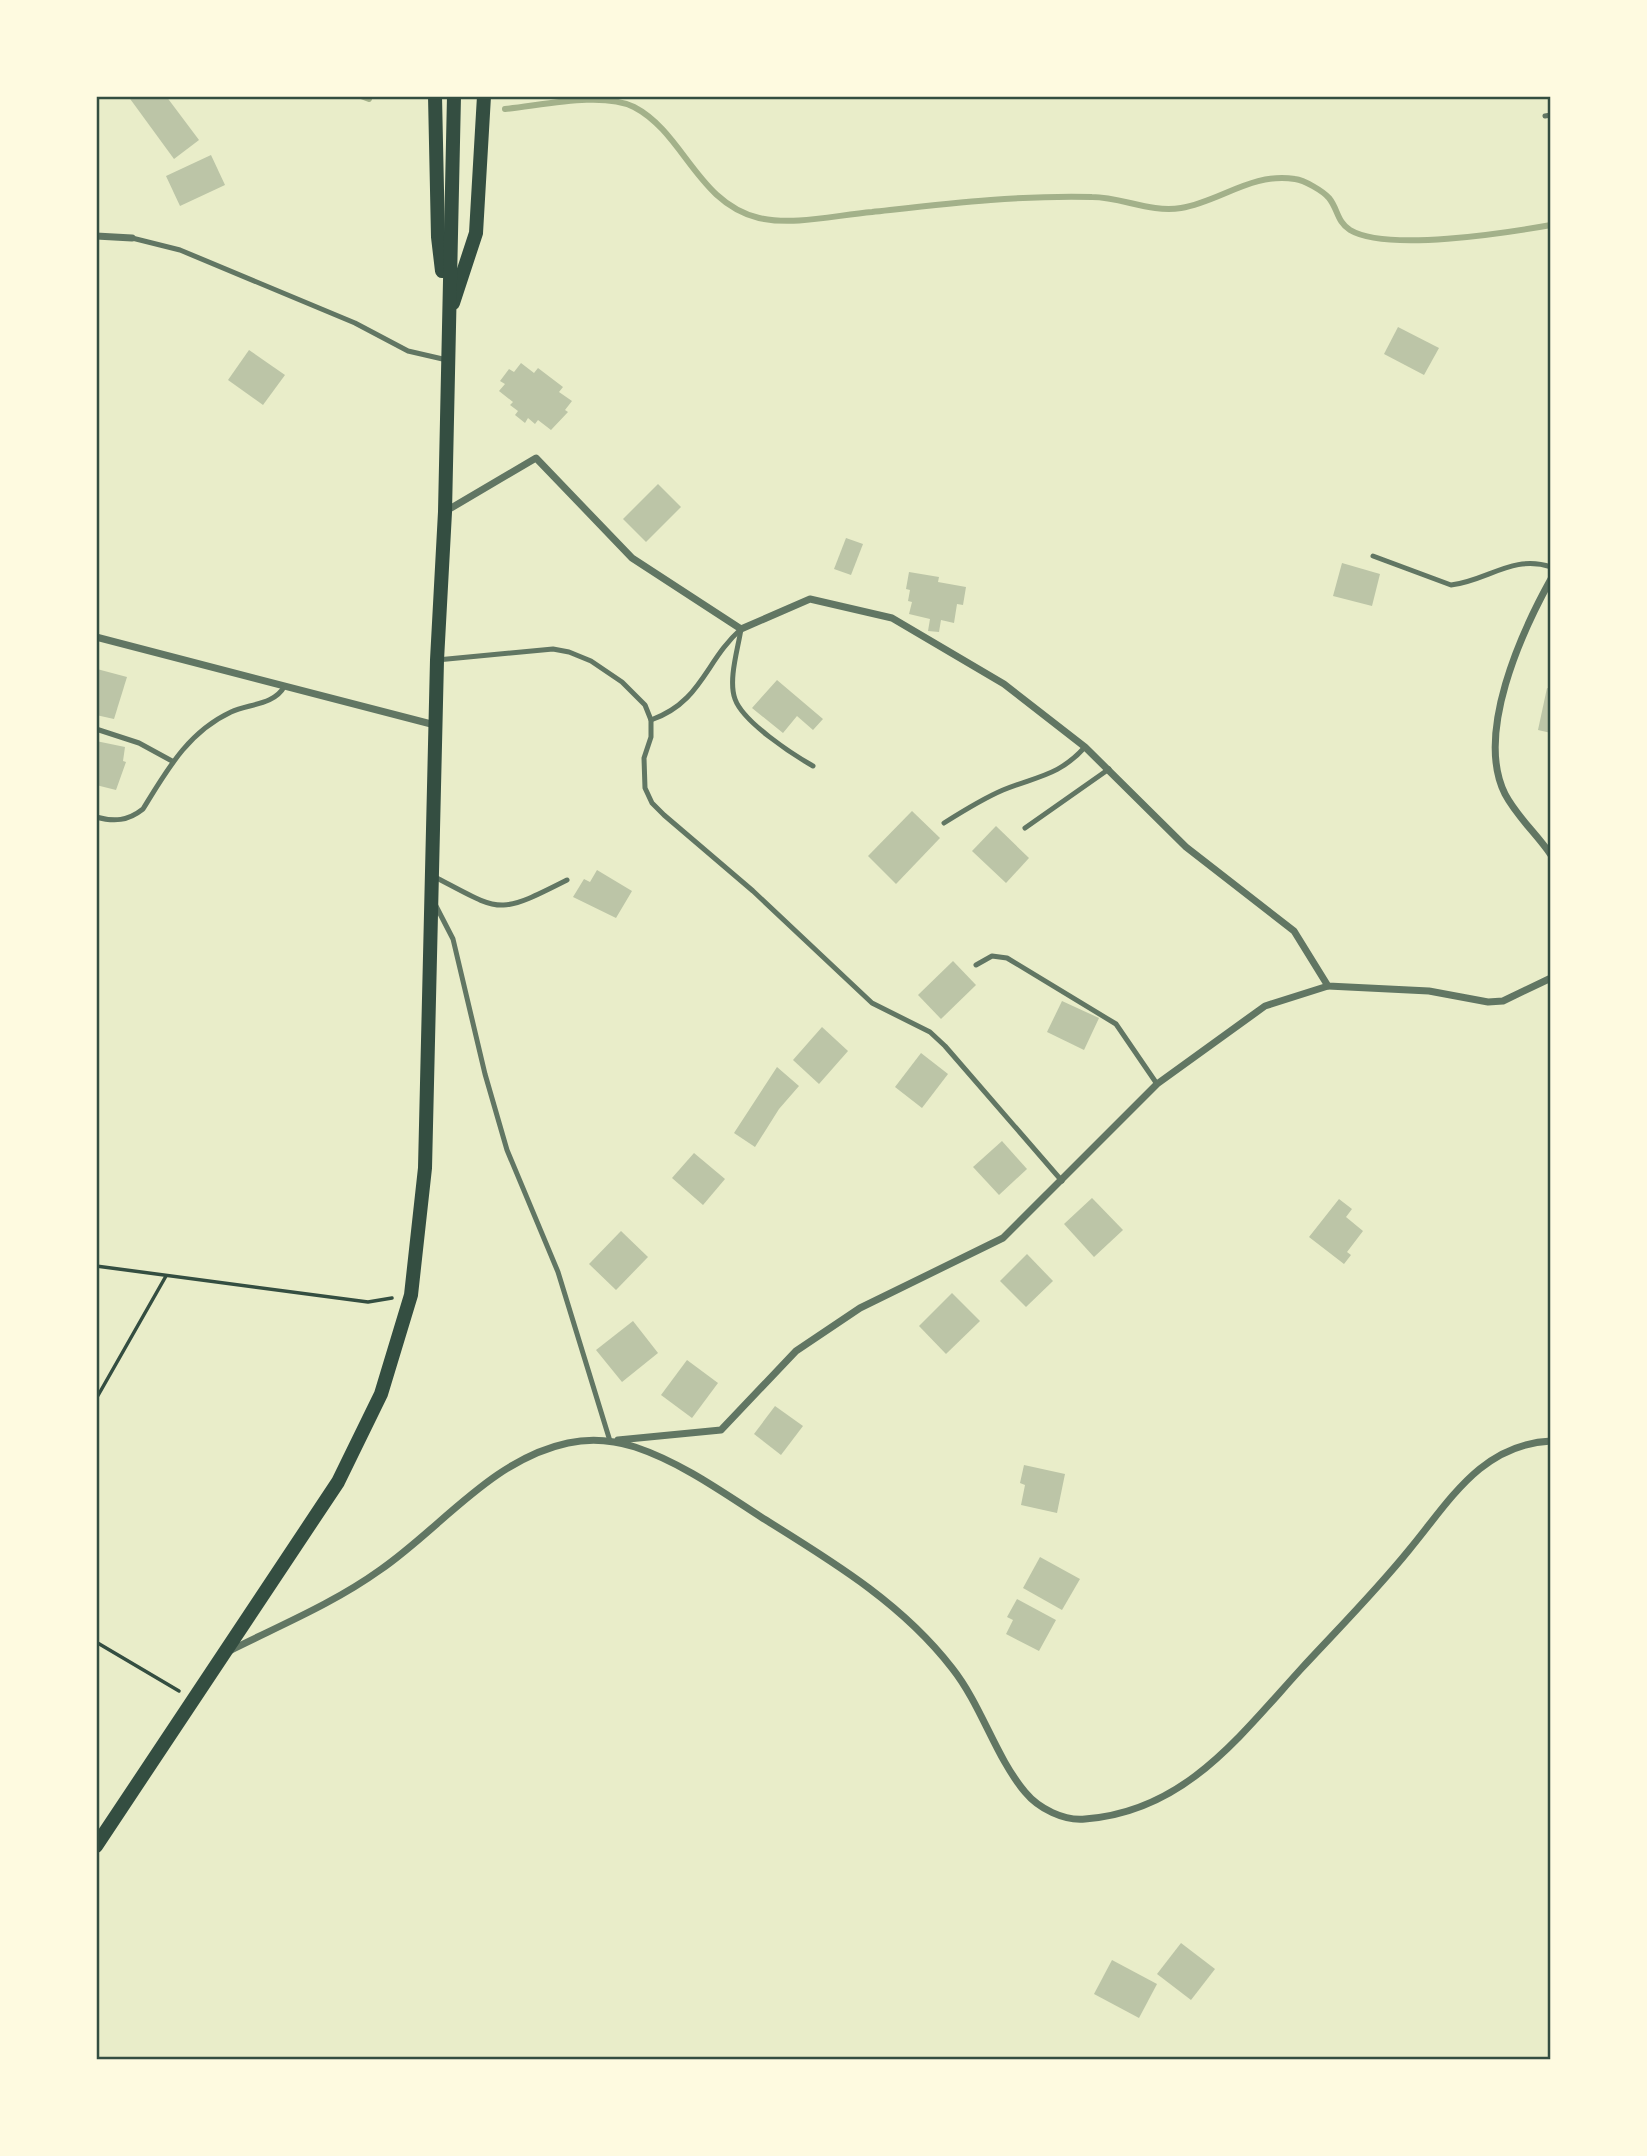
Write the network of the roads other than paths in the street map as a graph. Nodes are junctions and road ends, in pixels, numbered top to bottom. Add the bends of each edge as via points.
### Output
1 (435, 96) edge
2 (454, 96) edge
3 (484, 96) edge
4 (96, 236) edge
5 (131, 238) joint
6 (448, 317) junction
7 (447, 360) junction
8 (445, 512) junction
9 (1373, 556) dead end
10 (1551, 567) edge
11 (1551, 579) edge
12 (741, 629) junction
13 (96, 637) edge
14 (438, 660) junction
15 (284, 687) junction
16 (651, 720) junction
17 (436, 725) junction
18 (96, 729) edge
19 (1085, 747) junction
20 (172, 761) junction
21 (813, 766) dead end
22 (1109, 768) junction
23 (96, 817) edge
24 (944, 822) dead end
25 (1025, 828) dead end
26 (1551, 855) edge
27 (432, 875) junction
28 (567, 880) dead end
29 (431, 897) junction
30 (976, 965) dead end
31 (1551, 978) edge
32 (1328, 986) junction
33 (1157, 1084) junction
34 (1063, 1182) junction
35 (610, 1441) junction
36 (1551, 1441) edge
37 (227, 1652) junction
38 (96, 1846) edge

1 - 6 main road via 438,237
2 - 6 main road
3 - 6 main road via 476,233
4 - 5 street
5 - 7 lane via 166,245 301,299 408,351
6 - 7 main road
7 - 8 main road
8 - 12 street via 536,458 632,558
8 - 14 main road
9 - 10 lane via 1451,585 1520,562
11 - 26 street via 1510,670 1495,757 1505,794
12 - 16 lane via 685,701
12 - 19 street via 810,599 892,618 1004,684
12 - 21 lane via 735,699 743,712
13 - 15 street
14 - 16 lane via 553,649 569,652 622,682 645,705
14 - 17 main road
15 - 17 street
15 - 20 lane via 276,697 216,720
16 - 34 lane via 643,775 652,803 872,1003 930,1032
17 - 27 main road
18 - 20 lane via 139,743
19 - 22 street
19 - 24 lane via 1054,773 980,800
20 - 23 lane via 143,809 121,820
22 - 25 lane
22 - 32 street via 1186,847 1294,932
27 - 28 lane via 502,908
27 - 29 main road
29 - 35 lane via 453,939 508,1150 558,1272
29 - 37 main road via 425,1168 411,1296 381,1394 360,1440 338,1482
30 - 33 lane via 992,956 1007,958 1097,1010 1116,1024
31 - 32 street via 1503,1001 1488,1002 1429,991
32 - 33 street via 1265,1006
33 - 34 street
34 - 35 street via 1003,1238 860,1308 796,1351 721,1430
35 - 36 street via 678,1466 882,1596 952,1668 1026,1793 1058,1816 1081,1820 1136,1810 1164,1798 1211,1766 1375,1590 1483,1463 1518,1446
35 - 37 street via 569,1443 526,1458 473,1493 413,1546 362,1582
37 - 38 main road

